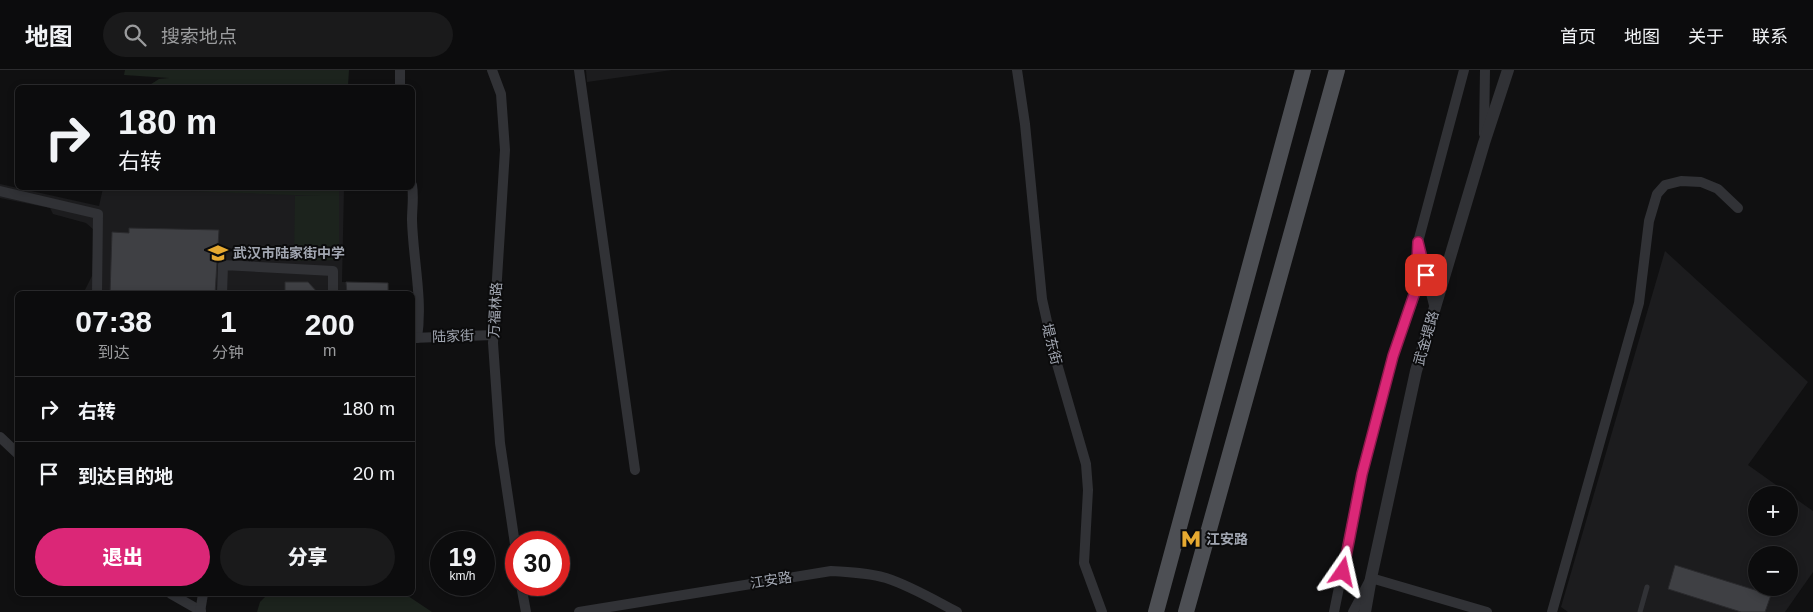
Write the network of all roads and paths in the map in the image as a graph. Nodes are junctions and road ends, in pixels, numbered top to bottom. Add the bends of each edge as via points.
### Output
1 (400, 70) edge
2 (492, 70) edge
3 (579, 70) edge
4 (1017, 70) edge
5 (1302, 70) edge
6 (1337, 70) edge
7 (1464, 70) edge
8 (1485, 70) edge
9 (1508, 70) edge
10 (400, 85) edge
11 (1484, 142) junction
12 (413, 190) edge
13 (0, 191) edge
14 (1738, 208) dead end
15 (1418, 242) junction
16 (96, 291) edge
17 (222, 291) edge
18 (333, 291) edge
19 (1435, 309) junction
20 (493, 335) junction
21 (415, 338) edge
22 (0, 436) edge
23 (15, 451) edge
24 (635, 470) dead end
25 (513, 531) edge
26 (1371, 578) junction
27 (1647, 587) dead end
28 (173, 596) edge
29 (203, 596) edge
30 (524, 596) edge
31 (201, 612) edge
32 (526, 612) edge
33 (579, 612) edge
34 (957, 612) edge
35 (1102, 612) edge
36 (1156, 612) edge
37 (1186, 612) edge
38 (1334, 612) edge
39 (1353, 612) edge
40 (1365, 612) edge
41 (1487, 612) edge
42 (1552, 612) edge
43 (1640, 612) edge

1 - 10 street
2 - 20 street, 万福林路 via 501,94 505,150
3 - 24 street
4 - 35 street, 堤东街 via 1042,299 1086,464 1088,490 1084,563
5 - 36 main road
6 - 37 main road
7 - 15 street
8 - 11 street
9 - 11 street, 武金堤路
11 - 19 street, 武金堤路
12 - 21 street via 412,218 420,320
13 - 16 street via 98,214
14 - 42 street via 1718,189 1701,182 1664,185 1656,194 1649,221 1639,303
15 - 19 street
15 - 38 street via 1416,289 1393,356 1362,474
17 - 18 street via 223,265 333,271
19 - 26 street, 武金堤路 via 1416,371
20 - 21 street, 陆家街
20 - 25 street, 万福林路 via 500,443
22 - 23 street
26 - 39 street
26 - 40 street, 武金堤路
26 - 41 street
27 - 43 lane
28 - 31 street
29 - 31 street
30 - 32 street
33 - 34 street, 江安路 via 832,571 885,578 911,587

